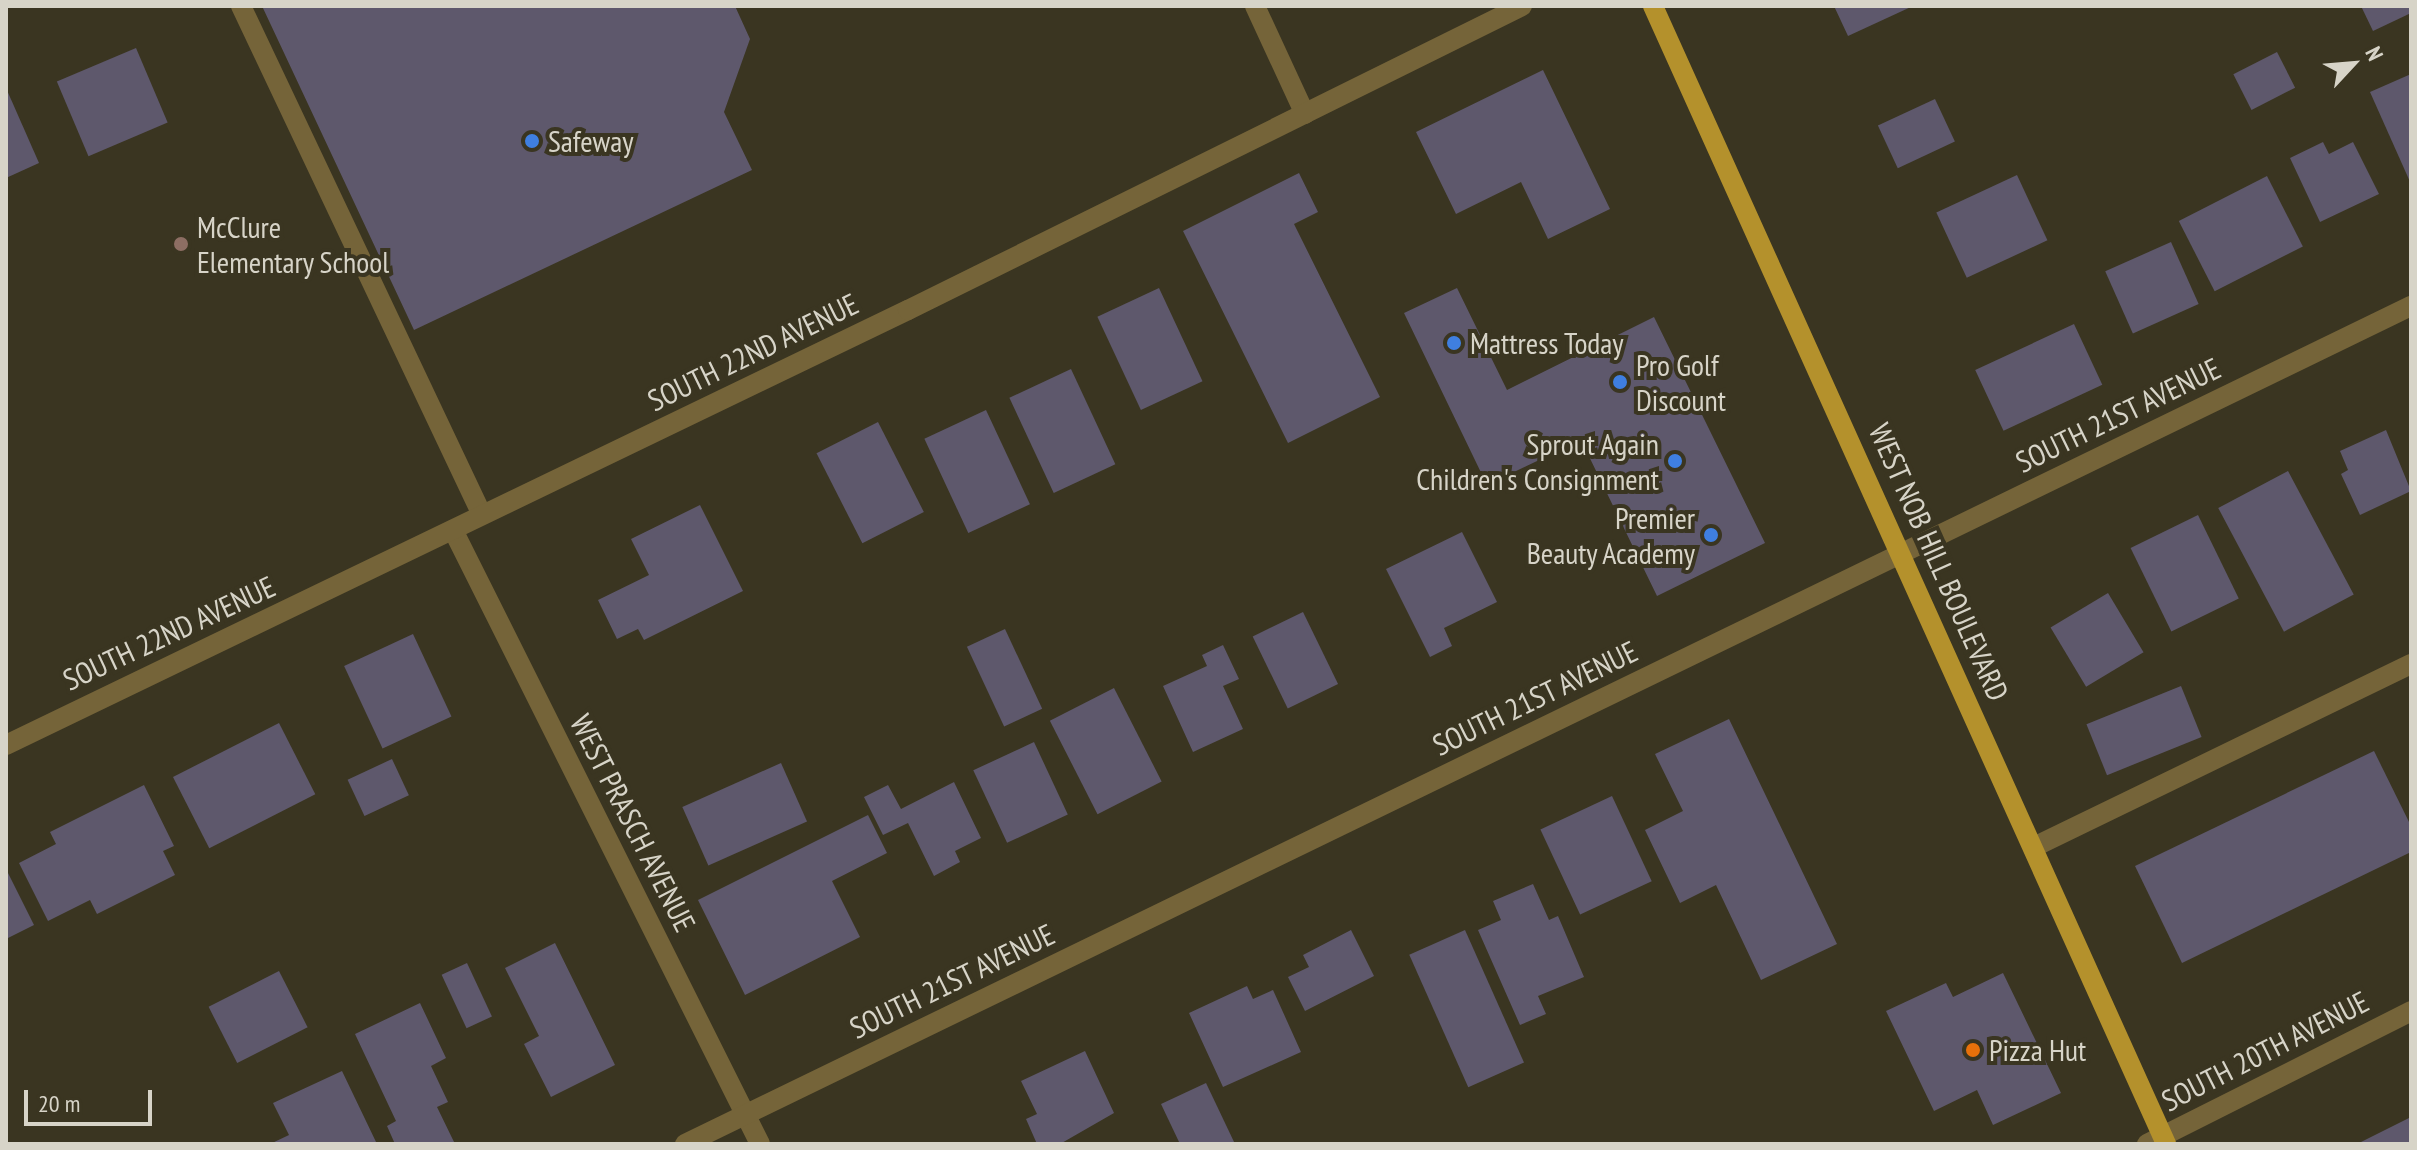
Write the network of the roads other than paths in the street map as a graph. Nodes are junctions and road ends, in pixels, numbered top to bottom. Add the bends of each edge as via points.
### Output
1 (241, 6) edge
2 (1255, 6) edge
3 (1522, 6) edge
4 (1653, 6) edge
5 (1305, 114) junction
6 (2411, 306) edge
7 (482, 515) junction
8 (453, 530) junction
9 (1903, 553) junction
10 (2411, 664) edge
11 (6, 745) edge
12 (2034, 847) junction
13 (2411, 1011) edge
14 (746, 1114) junction
15 (2158, 1141) edge
16 (685, 1144) edge
17 (760, 1144) edge

1 - 7 street
2 - 5 street
3 - 5 street, SOUTH 22ND AVENUE
4 - 9 main road, WEST NOB HILL BOULEVARD
5 - 7 street, SOUTH 22ND AVENUE
6 - 9 street, SOUTH 21ST AVENUE
7 - 8 street, SOUTH 22ND AVENUE
8 - 11 street, SOUTH 22ND AVENUE
8 - 14 street, WEST PRASCH AVENUE
9 - 12 main road, WEST NOB HILL BOULEVARD
9 - 14 street, SOUTH 21ST AVENUE
10 - 12 street
12 - 15 main road, WEST NOB HILL BOULEVARD
13 - 15 street, SOUTH 20TH AVENUE
14 - 16 street, SOUTH 21ST AVENUE
14 - 17 street, WEST PRASCH AVENUE

